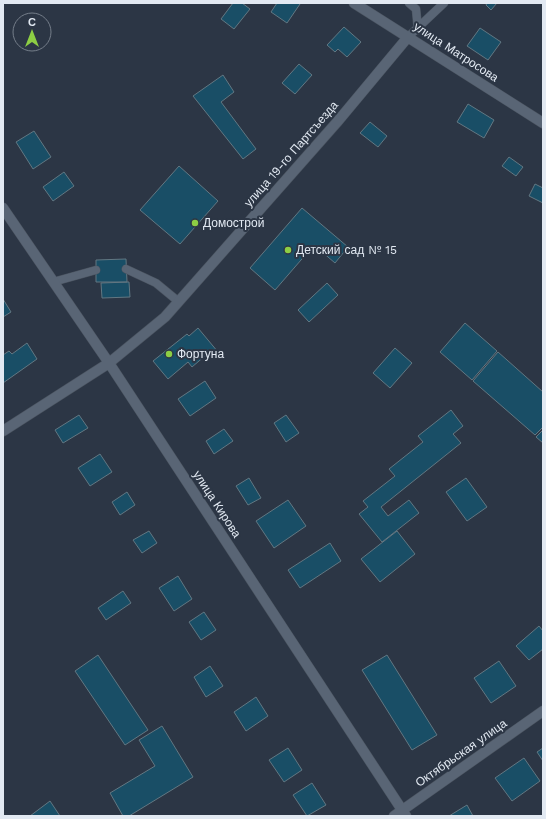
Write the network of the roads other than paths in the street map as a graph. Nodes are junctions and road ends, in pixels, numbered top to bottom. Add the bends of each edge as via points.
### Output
1 (354, 3) edge
2 (409, 3) edge
3 (444, 3) edge
4 (418, 30) junction
5 (408, 37) junction
6 (543, 123) edge
7 (3, 208) edge
8 (126, 269) dead end
9 (96, 270) dead end
10 (53, 282) junction
11 (178, 302) junction
12 (109, 364) junction
13 (3, 431) edge
14 (542, 713) edge
15 (401, 814) edge

1 - 5 street, улица Матросова
2 - 4 lane via 416,9
3 - 4 lane
4 - 5 lane
5 - 6 street, улица Матросова
5 - 11 street, улица 19-го Партсъезда via 338,121
7 - 10 street, улица Кирова
8 - 11 lane via 156,283
9 - 10 lane
10 - 12 street, улица Кирова
11 - 12 street, улица 19-го Партсъезда via 165,317
12 - 13 street, улица 19-го Партсъезда
12 - 15 street, улица Кирова
14 - 15 street, Октябрьская улица

